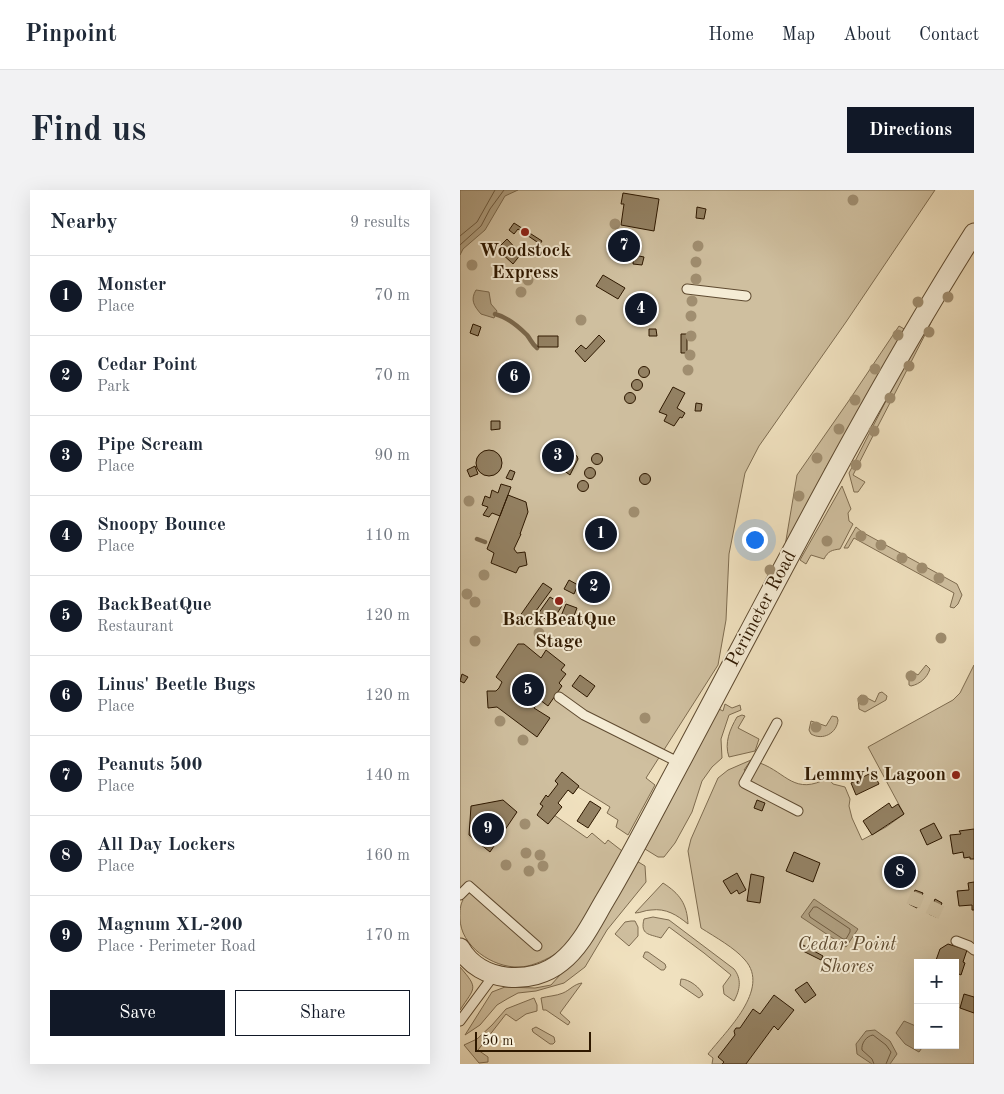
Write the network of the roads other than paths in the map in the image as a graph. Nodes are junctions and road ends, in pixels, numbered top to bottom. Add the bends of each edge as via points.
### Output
1 (974, 233) edge
2 (687, 289) dead end
3 (746, 296) dead end
4 (559, 696) dead end
5 (777, 723) dead end
6 (680, 763) junction
7 (798, 811) dead end
8 (460, 895) edge
9 (956, 941) dead end
10 (537, 946) dead end
11 (460, 948) edge
12 (974, 950) edge
13 (494, 975) junction
14 (460, 1021) edge

1 - 6 street, Perimeter Road via 929,304 839,465
2 - 3 lane
4 - 6 lane via 584,715
5 - 7 lane via 744,783
6 - 13 street, Perimeter Road via 634,851 576,948 541,975 514,978
8 - 10 lane via 469,886
9 - 12 lane
11 - 13 street via 479,968
13 - 14 lane

